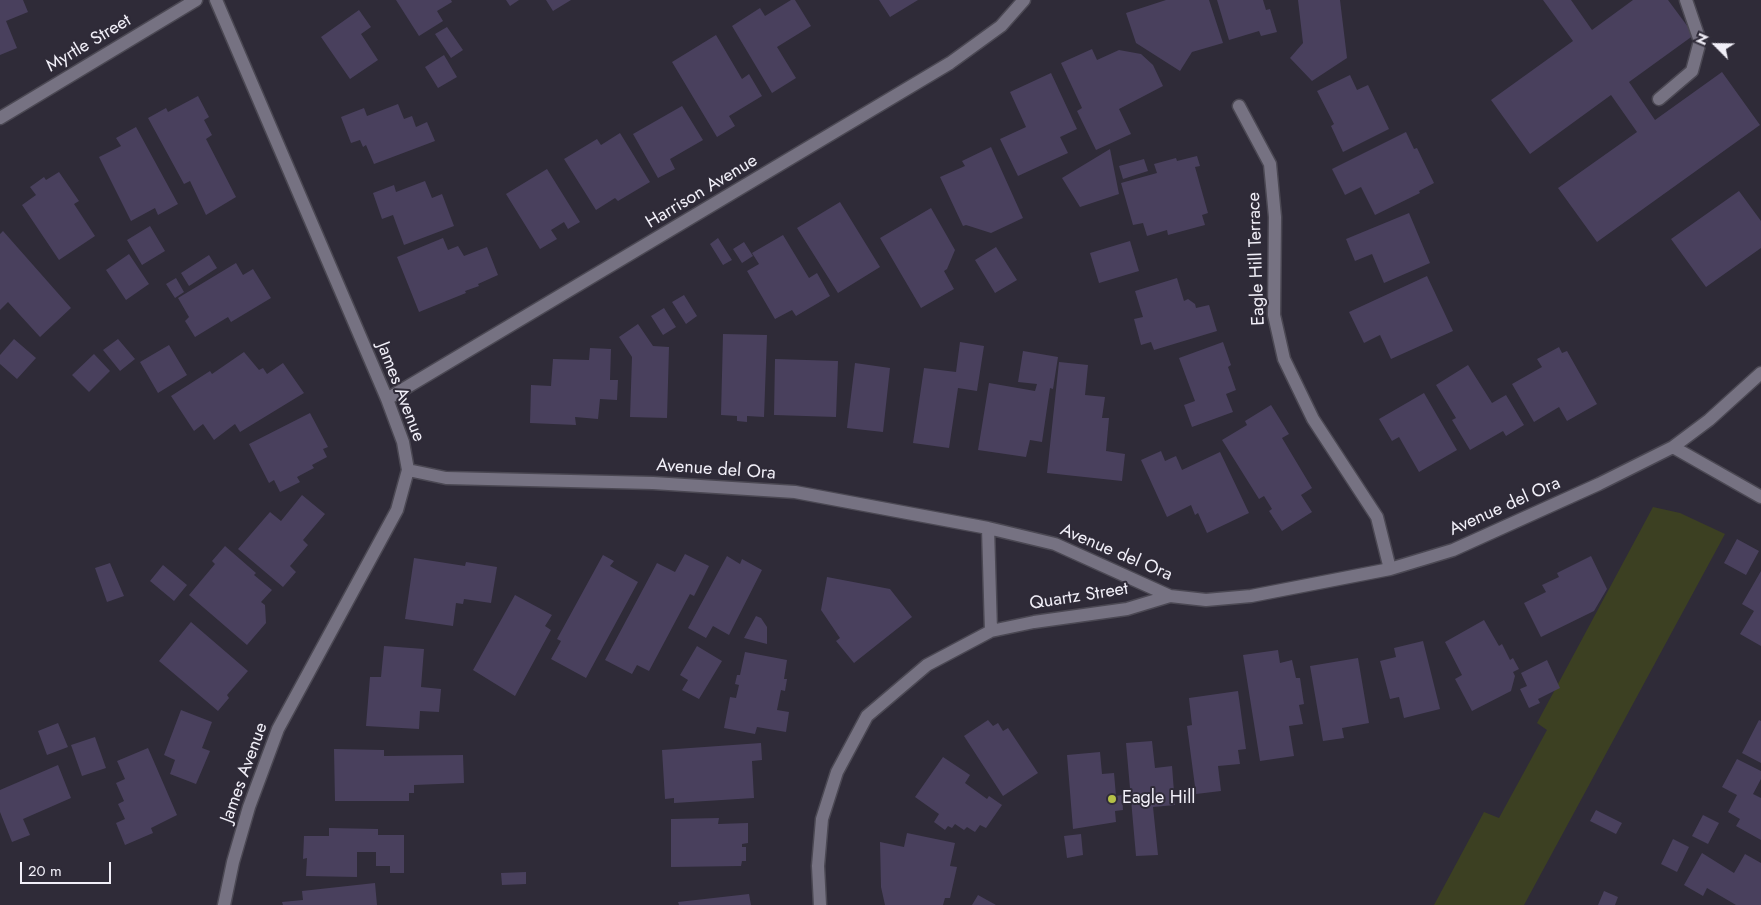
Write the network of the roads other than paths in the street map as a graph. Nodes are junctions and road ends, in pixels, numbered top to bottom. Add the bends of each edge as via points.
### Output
1 (196, 0) edge
2 (216, 0) edge
3 (1024, 0) edge
4 (1686, 0) edge
5 (1659, 99) dead end
6 (1239, 106) dead end
7 (0, 118) edge
8 (1761, 373) edge
9 (387, 399) junction
10 (1673, 447) junction
11 (408, 470) junction
12 (1761, 497) edge
13 (988, 528) junction
14 (1390, 569) junction
15 (1170, 596) junction
16 (991, 631) junction
17 (224, 905) edge
18 (820, 905) edge

1 - 7 street, Myrtle Street
2 - 9 street, James Avenue
3 - 9 street, Harrison Avenue via 1001,26 950,63
4 - 5 street via 1700,41 1692,71
6 - 14 street, Eagle Hill Terrace via 1270,164 1276,217 1274,315 1284,359 1313,419 1377,517
8 - 10 street, Avenue del Ora via 1709,420
9 - 11 street, James Avenue via 403,442
10 - 12 street
10 - 14 street, Avenue del Ora via 1453,550
11 - 13 street, Avenue del Ora via 446,478 653,483 794,492
11 - 17 street, James Avenue via 397,510 278,729 249,807
13 - 15 street, Avenue del Ora via 1055,544
13 - 16 street
14 - 15 street, Avenue del Ora via 1251,596 1206,600
15 - 16 street, Quartz Street via 1127,609
16 - 18 street, Quartz Street via 927,665 867,716 837,772 822,819 818,866

